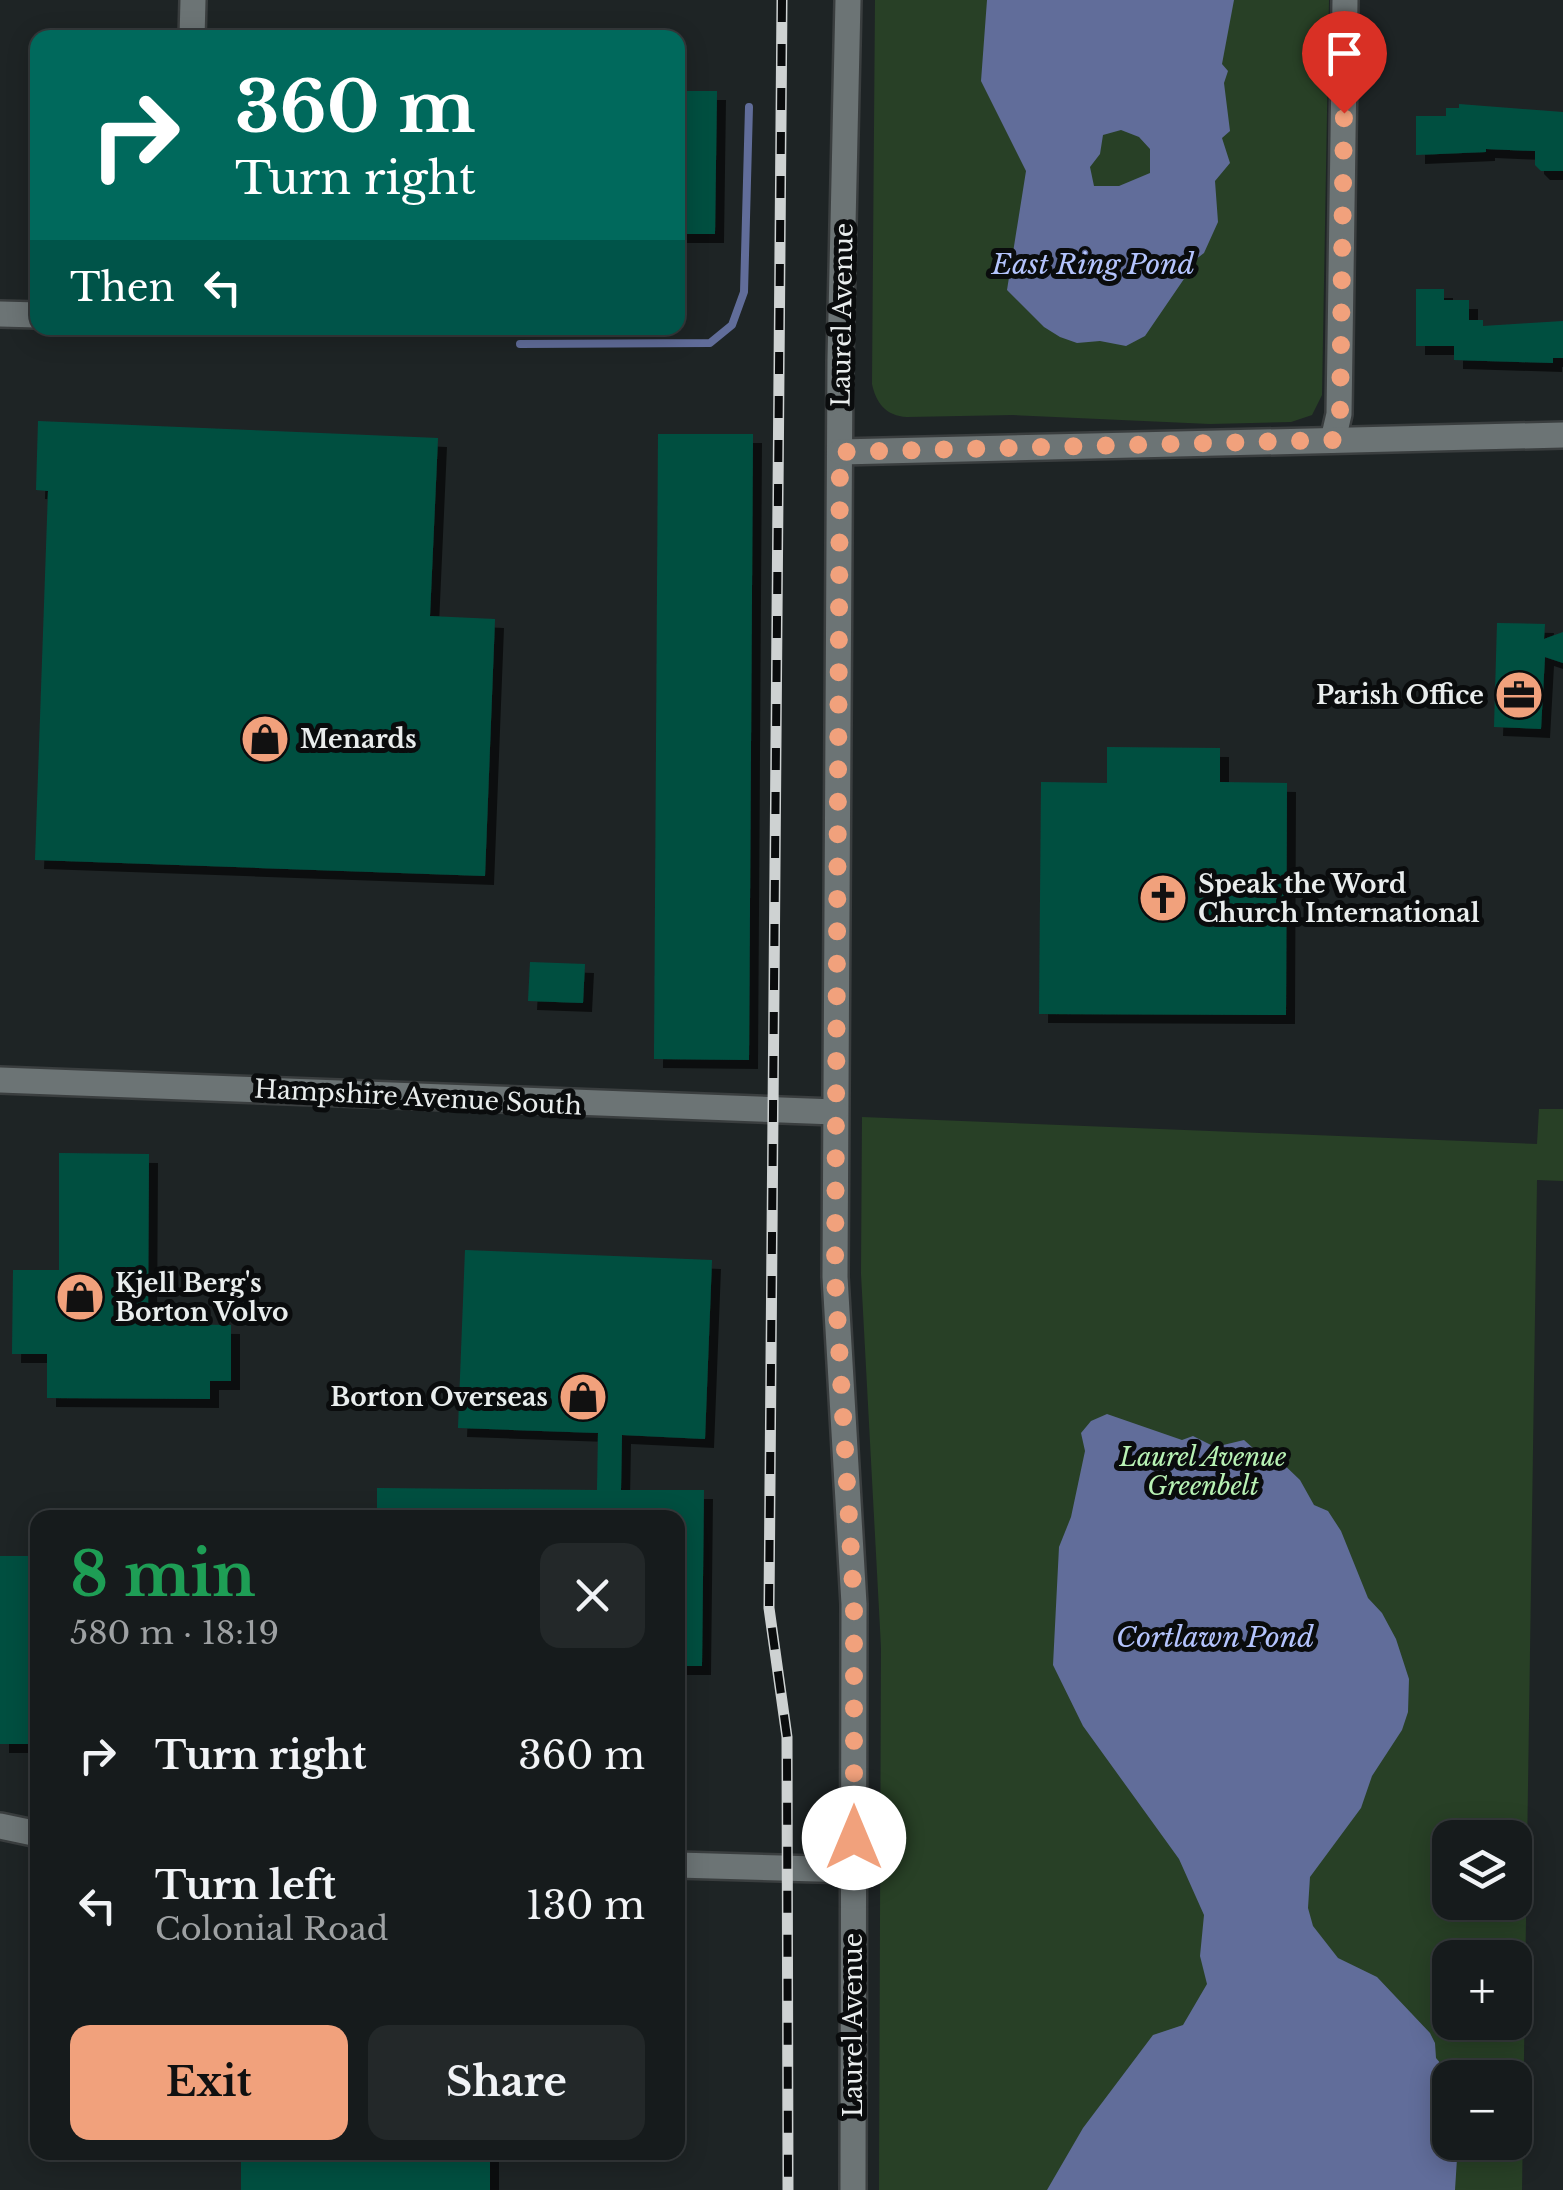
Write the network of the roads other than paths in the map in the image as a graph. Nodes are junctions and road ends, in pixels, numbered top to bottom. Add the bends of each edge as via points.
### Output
1 (193, 0) edge
2 (848, 0) edge
3 (1345, 0) edge
4 (192, 30) edge
5 (0, 314) edge
6 (30, 314) edge
7 (1563, 435) edge
8 (1334, 440) junction
9 (840, 452) junction
10 (0, 1080) edge
11 (835, 1112) junction
12 (0, 1826) edge
13 (30, 1832) edge
14 (685, 1864) edge
15 (854, 1870) junction
16 (853, 2190) edge

1 - 4 street
2 - 9 street, Laurel Avenue
3 - 8 street via 1340,414
5 - 6 street
7 - 8 street
8 - 9 street
9 - 11 street, Laurel Avenue
10 - 11 street, Hampshire Avenue South
11 - 15 street, Laurel Avenue via 836,1316 854,1604
12 - 13 street
14 - 15 street
15 - 16 street, Laurel Avenue

